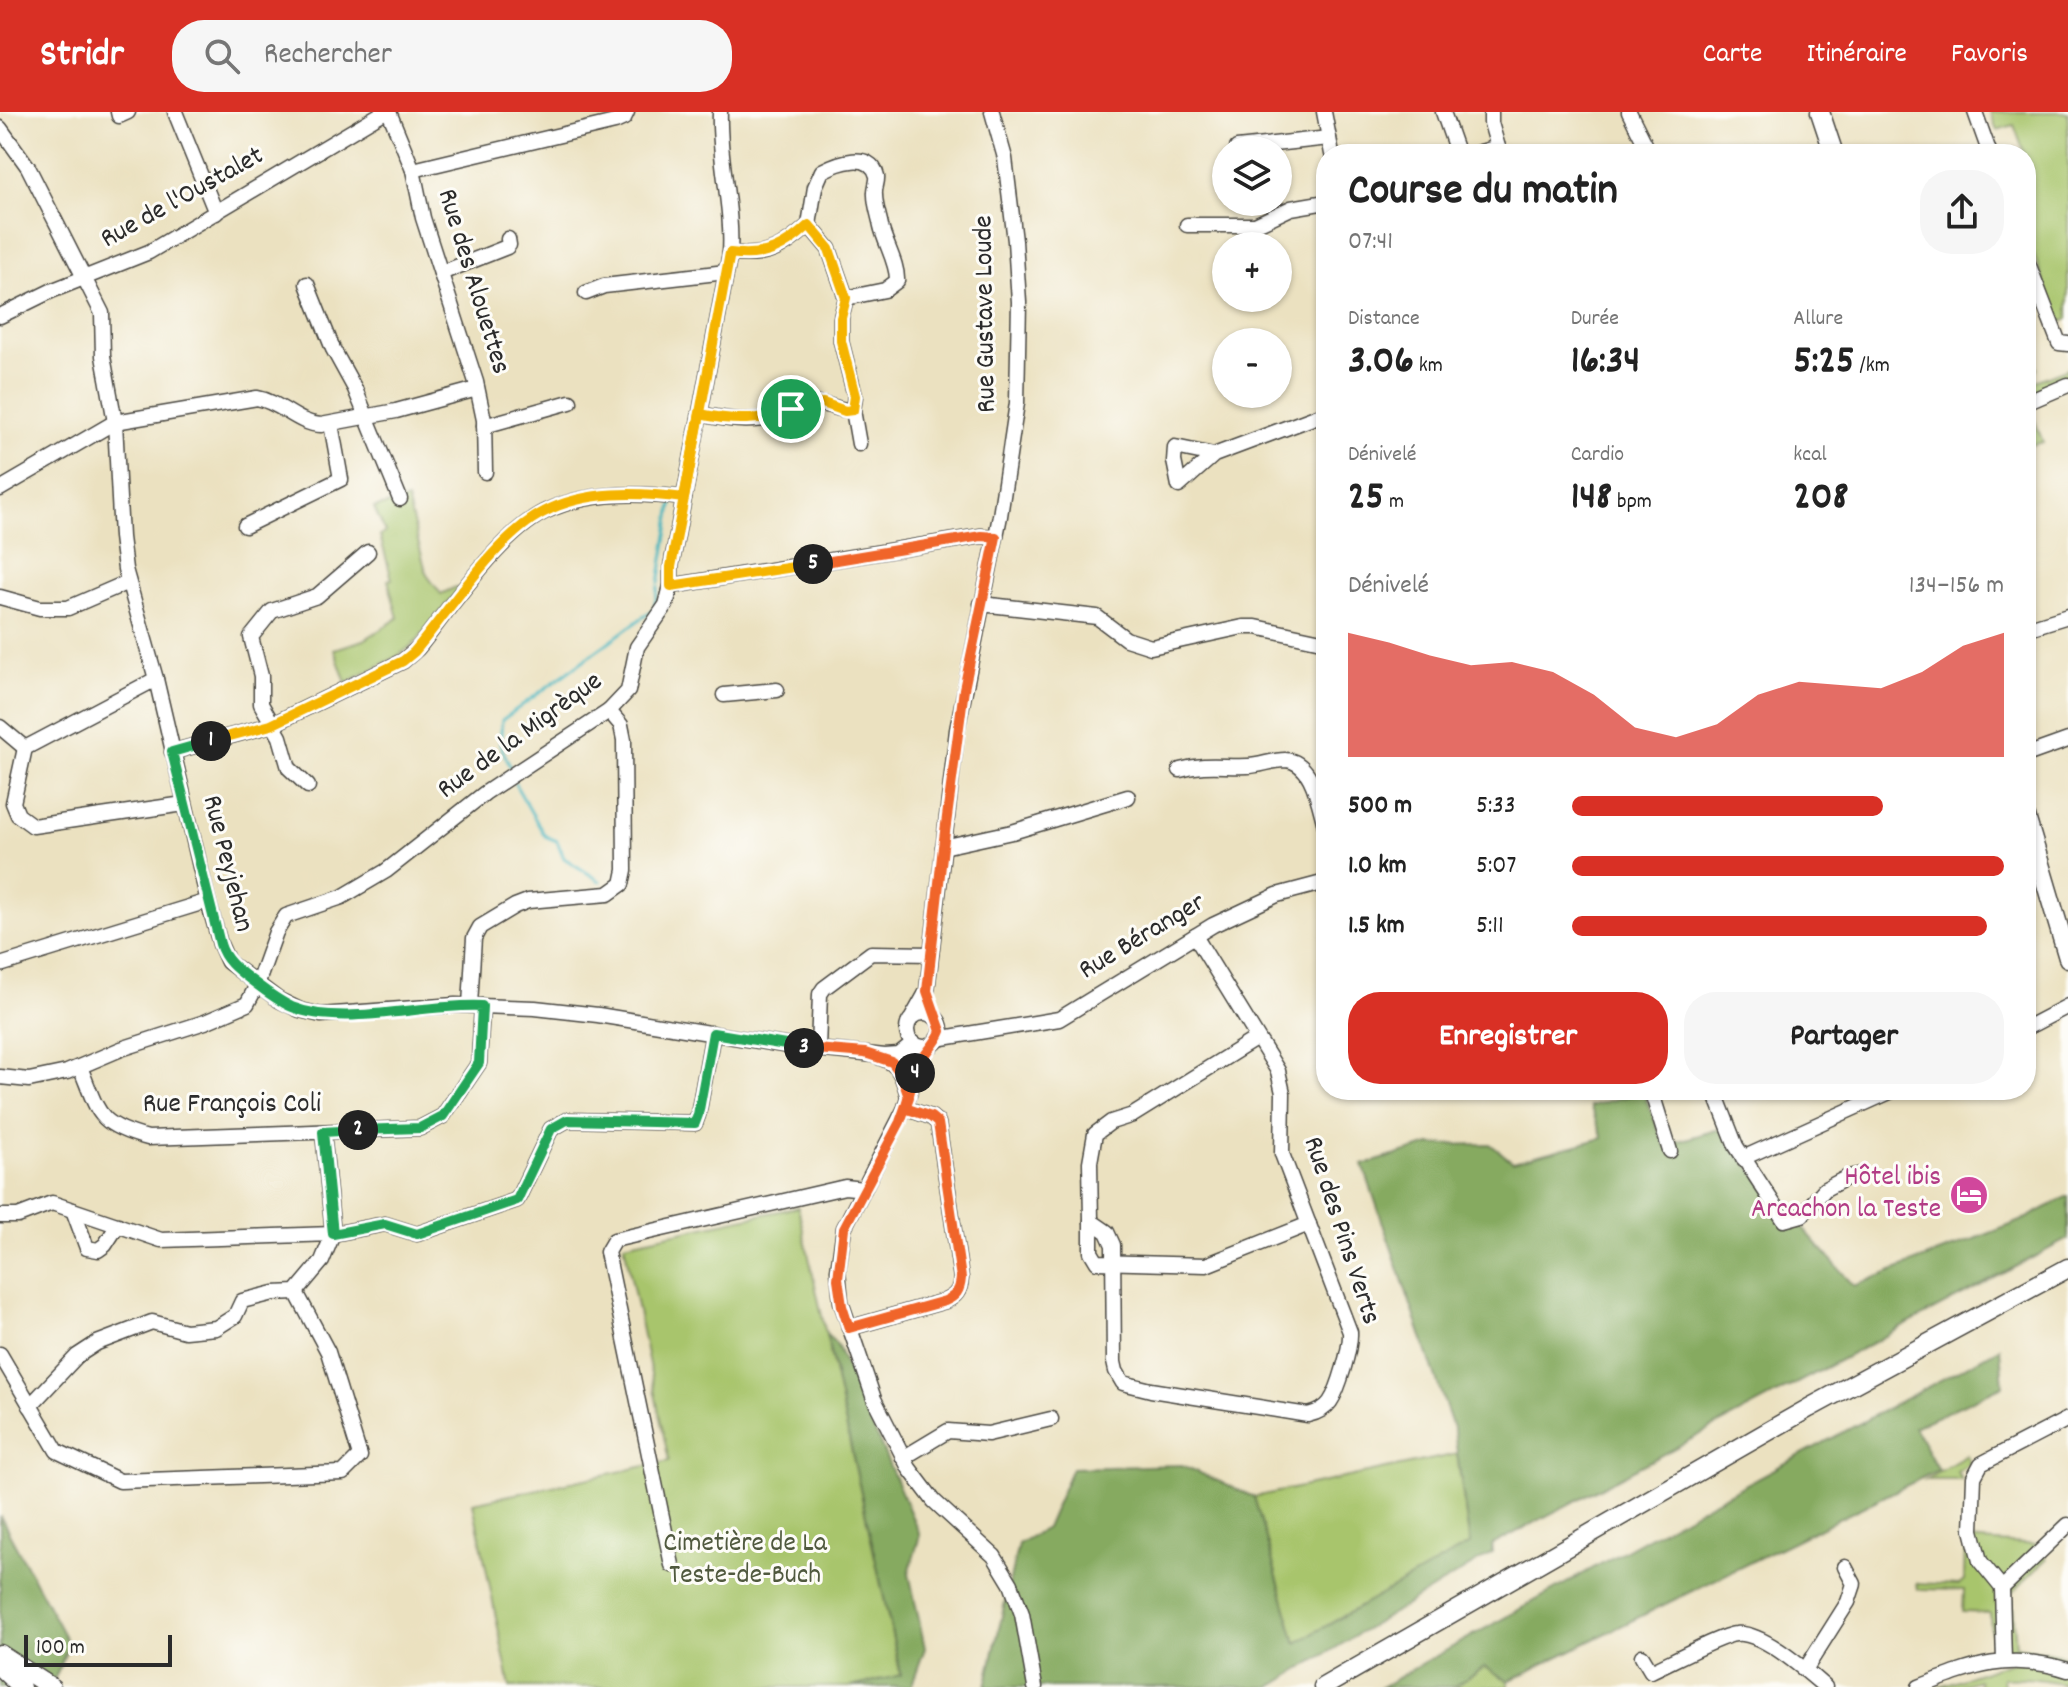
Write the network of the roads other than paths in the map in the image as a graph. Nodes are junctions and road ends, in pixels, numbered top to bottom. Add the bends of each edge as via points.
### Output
1 (118, 112) edge
2 (128, 112) edge
3 (175, 112) edge
4 (387, 112) edge
5 (627, 112) edge
6 (720, 112) edge
7 (992, 112) edge
8 (1324, 112) edge
9 (1443, 112) edge
10 (1491, 112) edge
11 (1629, 112) edge
12 (1820, 112) edge
13 (1975, 112) edge
14 (0, 128) edge
15 (1329, 138) junction
16 (1292, 142) edge
17 (1330, 144) edge
18 (1454, 144) edge
19 (1498, 144) edge
20 (1645, 144) edge
21 (1831, 144) edge
22 (1986, 144) edge
23 (413, 170) junction
24 (1316, 204) edge
25 (216, 213) junction
26 (809, 225) junction
27 (1187, 225) dead end
28 (508, 239) dead end
29 (730, 253) junction
30 (726, 272) junction
31 (441, 273) junction
32 (86, 277) junction
33 (307, 284) dead end
34 (2036, 284) edge
35 (586, 293) dead end
36 (846, 298) junction
37 (0, 316) edge
38 (2068, 344) edge
39 (2068, 385) edge
40 (477, 389) junction
41 (2036, 399) edge
42 (570, 402) dead end
43 (853, 410) junction
44 (700, 414) junction
45 (366, 417) junction
46 (1316, 417) edge
47 (115, 422) junction
48 (331, 424) junction
49 (484, 426) junction
50 (859, 444) dead end
51 (1214, 455) dead end
52 (485, 472) dead end
53 (0, 489) edge
54 (684, 498) junction
55 (400, 499) dead end
56 (245, 526) dead end
57 (996, 537) junction
58 (368, 552) dead end
59 (128, 582) junction
60 (671, 586) junction
61 (0, 597) edge
62 (981, 604) junction
63 (2068, 616) edge
64 (2036, 626) edge
65 (1316, 640) edge
66 (156, 679) junction
67 (777, 690) dead end
68 (724, 695) dead end
69 (609, 711) junction
70 (271, 725) junction
71 (0, 727) edge
72 (2068, 740) edge
73 (25, 748) junction
74 (2036, 751) edge
75 (172, 752) junction
76 (1180, 770) dead end
77 (308, 786) dead end
78 (1128, 797) dead end
79 (1316, 797) edge
80 (184, 804) junction
81 (943, 847) junction
82 (2036, 851) edge
83 (1316, 885) edge
84 (208, 901) junction
85 (1195, 936) junction
86 (931, 954) junction
87 (2068, 958) edge
88 (0, 965) edge
89 (257, 985) junction
90 (927, 991) junction
91 (476, 1006) junction
92 (2068, 1006) edge
93 (913, 1016) junction
94 (936, 1018) junction
95 (2036, 1023) edge
96 (986, 1031) junction
97 (713, 1033) junction
98 (1257, 1038) junction
99 (912, 1039) junction
100 (937, 1040) junction
101 (818, 1049) junction
102 (865, 1053) junction
103 (917, 1064) junction
104 (80, 1067) junction
105 (0, 1077) edge
106 (1654, 1100) edge
107 (1717, 1100) edge
108 (1870, 1100) edge
109 (907, 1102) junction
110 (323, 1132) junction
111 (1670, 1151) dead end
112 (1743, 1158) junction
113 (1863, 1174) dead end
114 (864, 1189) junction
115 (73, 1210) junction
116 (0, 1216) edge
117 (1091, 1221) junction
118 (1309, 1224) junction
119 (118, 1225) junction
120 (333, 1234) junction
121 (1113, 1264) junction
122 (2068, 1268) edge
123 (2068, 1276) edge
124 (2028, 1291) junction
125 (296, 1292) junction
126 (849, 1328) junction
127 (0, 1354) edge
128 (30, 1406) junction
129 (1051, 1419) dead end
130 (2068, 1419) edge
131 (903, 1458) junction
132 (2068, 1525) edge
133 (672, 1565) dead end
134 (1845, 1567) dead end
135 (2002, 1588) junction
136 (0, 1654) edge
137 (1642, 1656) dead end
138 (2004, 1661) junction
139 (0, 1667) edge
140 (1805, 1670) junction
141 (2068, 1670) edge
142 (21, 1687) edge
143 (51, 1687) edge
144 (1035, 1687) edge
145 (1323, 1687) edge
146 (1825, 1687) edge
147 (1919, 1687) edge

1 - 2 street
3 - 25 street
4 - 23 street, Rue des Alouettes
4 - 25 street, Rue de l'Oustalet
5 - 23 street via 615,122
6 - 29 street, Rue de la Migrèque
7 - 57 street, Rue Gustave Loude via 1011,191 1019,302 1017,403
8 - 15 street
9 - 18 street
10 - 19 street
11 - 20 street
12 - 21 main road
13 - 22 street
14 - 32 street, Rue Peyjehan via 28,167
15 - 16 street
15 - 17 street
23 - 31 street, Rue des Alouettes
24 - 27 street via 1291,208 1255,225
25 - 32 street, Rue de l'Oustalet via 149,252
26 - 29 street via 783,247 751,256
26 - 36 street via 829,249
26 - 36 street via 822,171 851,161 871,166 897,281 885,290
28 - 31 street via 507,247
29 - 30 street, Rue de la Migrèque
30 - 35 street via 604,286
30 - 44 street, Rue de la Migrèque
31 - 40 street, Rue des Alouettes
32 - 37 street, Rue de l'Oustalet
32 - 47 street, Rue Peyjehan via 102,313 103,356
33 - 45 street
34 - 38 street via 2059,343
36 - 43 street via 841,341 855,396
39 - 41 street
40 - 45 street
40 - 49 street, Rue des Alouettes
42 - 49 street
43 - 44 street via 812,404 738,420
43 - 50 street
44 - 54 street, Rue de la Migrèque
45 - 48 street
45 - 55 street
46 - 51 street
47 - 48 street via 257,398 309,423
47 - 53 street
47 - 59 street, Rue Peyjehan
48 - 56 street via 341,479
49 - 52 street, Rue des Alouettes
54 - 60 street, Rue de la Migrèque
54 - 70 street via 618,495 544,512 499,549 408,657
57 - 60 street
57 - 62 street, Rue Gustave Loude
58 - 70 street via 317,596 272,611 253,633 261,704
59 - 61 street via 68,608 40,608
59 - 66 street, Rue Peyjehan
60 - 69 street, Rue de la Migrèque via 666,605 637,647 628,691
62 - 65 street via 1097,617 1126,639 1151,647 1243,627
62 - 81 street, Rue Gustave Loude via 957,730
63 - 64 street
66 - 73 street
66 - 75 street, Rue Peyjehan
67 - 68 street
69 - 89 street, Rue de la Migrèque via 485,793 386,871 342,897 286,916
69 - 91 street, Rue François Coli via 621,725 624,740 622,884 603,895 528,901 480,927 474,938
70 - 75 street
70 - 77 street via 289,768
71 - 73 street
72 - 74 street
73 - 80 street via 13,803 18,815 33,826
75 - 80 street, Rue Peyjehan
76 - 79 street via 1202,764 1297,762 1309,775
78 - 81 street via 1026,829
80 - 84 street, Rue Peyjehan
81 - 86 street, Rue Gustave Loude
82 - 87 main road
83 - 85 street, Rue Béranger via 1258,902
84 - 88 street
84 - 89 street, Rue Peyjehan via 223,954
85 - 96 street, Rue Béranger via 1059,1019
85 - 98 street, Rue des Pins Verts
86 - 90 street, Rue Gustave Loude
86 - 101 street via 871,953 824,988
89 - 91 street, Rue Peyjehan via 291,1007 328,1015
89 - 104 street via 242,1007
90 - 93 street, Rue Gustave Loude
90 - 94 street, Rue Gustave Loude
91 - 97 street, Rue Peyjehan via 579,1012
91 - 110 street, Rue François Coli via 479,1063 443,1116 420,1128
92 - 95 street
93 - 94 street
93 - 99 street
94 - 96 street, Rue Béranger via 954,1027
94 - 100 street via 941,1031
96 - 100 street, Rue Béranger
97 - 101 street, Rue Peyjehan
97 - 120 street via 695,1123 567,1120 551,1129 517,1200 417,1234 385,1224
98 - 117 street via 1095,1134
98 - 118 street, Rue des Pins Verts via 1281,1081 1282,1154
99 - 100 street via 926,1046
99 - 102 street, Rue Peyjehan
99 - 103 street
100 - 103 street
101 - 102 street, Rue Peyjehan
102 - 109 street, Rue Peyjehan via 895,1064 904,1079
103 - 109 street
104 - 105 street via 36,1079
104 - 110 street, Rue François Coli via 101,1117 122,1131 148,1138
106 - 111 street
107 - 112 street
108 - 112 street
109 - 114 street
109 - 126 street via 938,1123 959,1290 945,1301
110 - 120 street
112 - 113 street via 1784,1220 1802,1215 1825,1189
114 - 126 street via 846,1223 839,1258 840,1298
114 - 133 street via 847,1186 614,1240 607,1252
115 - 116 street via 52,1203 18,1216
115 - 119 street
115 - 119 street via 87,1248 105,1245
117 - 121 street, Rue des Pins Verts via 1112,1238
117 - 121 street via 1093,1257
118 - 121 street via 1206,1265
118 - 121 street, Rue des Pins Verts via 1350,1338 1332,1399 1308,1415 1123,1383 1114,1362
119 - 120 street via 161,1240
120 - 125 street via 322,1261
122 - 124 main road
123 - 124 main road
124 - 145 main road via 1809,1408
125 - 128 street via 242,1301 235,1316 216,1328 185,1331 152,1322 97,1343 77,1356
125 - 128 street via 328,1352 360,1456 343,1473 120,1481 57,1451
126 - 131 street via 874,1399
127 - 128 street
129 - 131 street via 988,1434 948,1431
130 - 135 street via 1981,1464 1974,1477 1976,1551
131 - 144 street via 931,1497 1005,1572 1022,1614
132 - 135 street
134 - 140 street via 1854,1584 1848,1602
135 - 138 street
136 - 143 main road
137 - 140 street via 1651,1671 1734,1633 1753,1635
138 - 141 street
138 - 147 street via 1979,1664
139 - 142 main road
140 - 146 street

